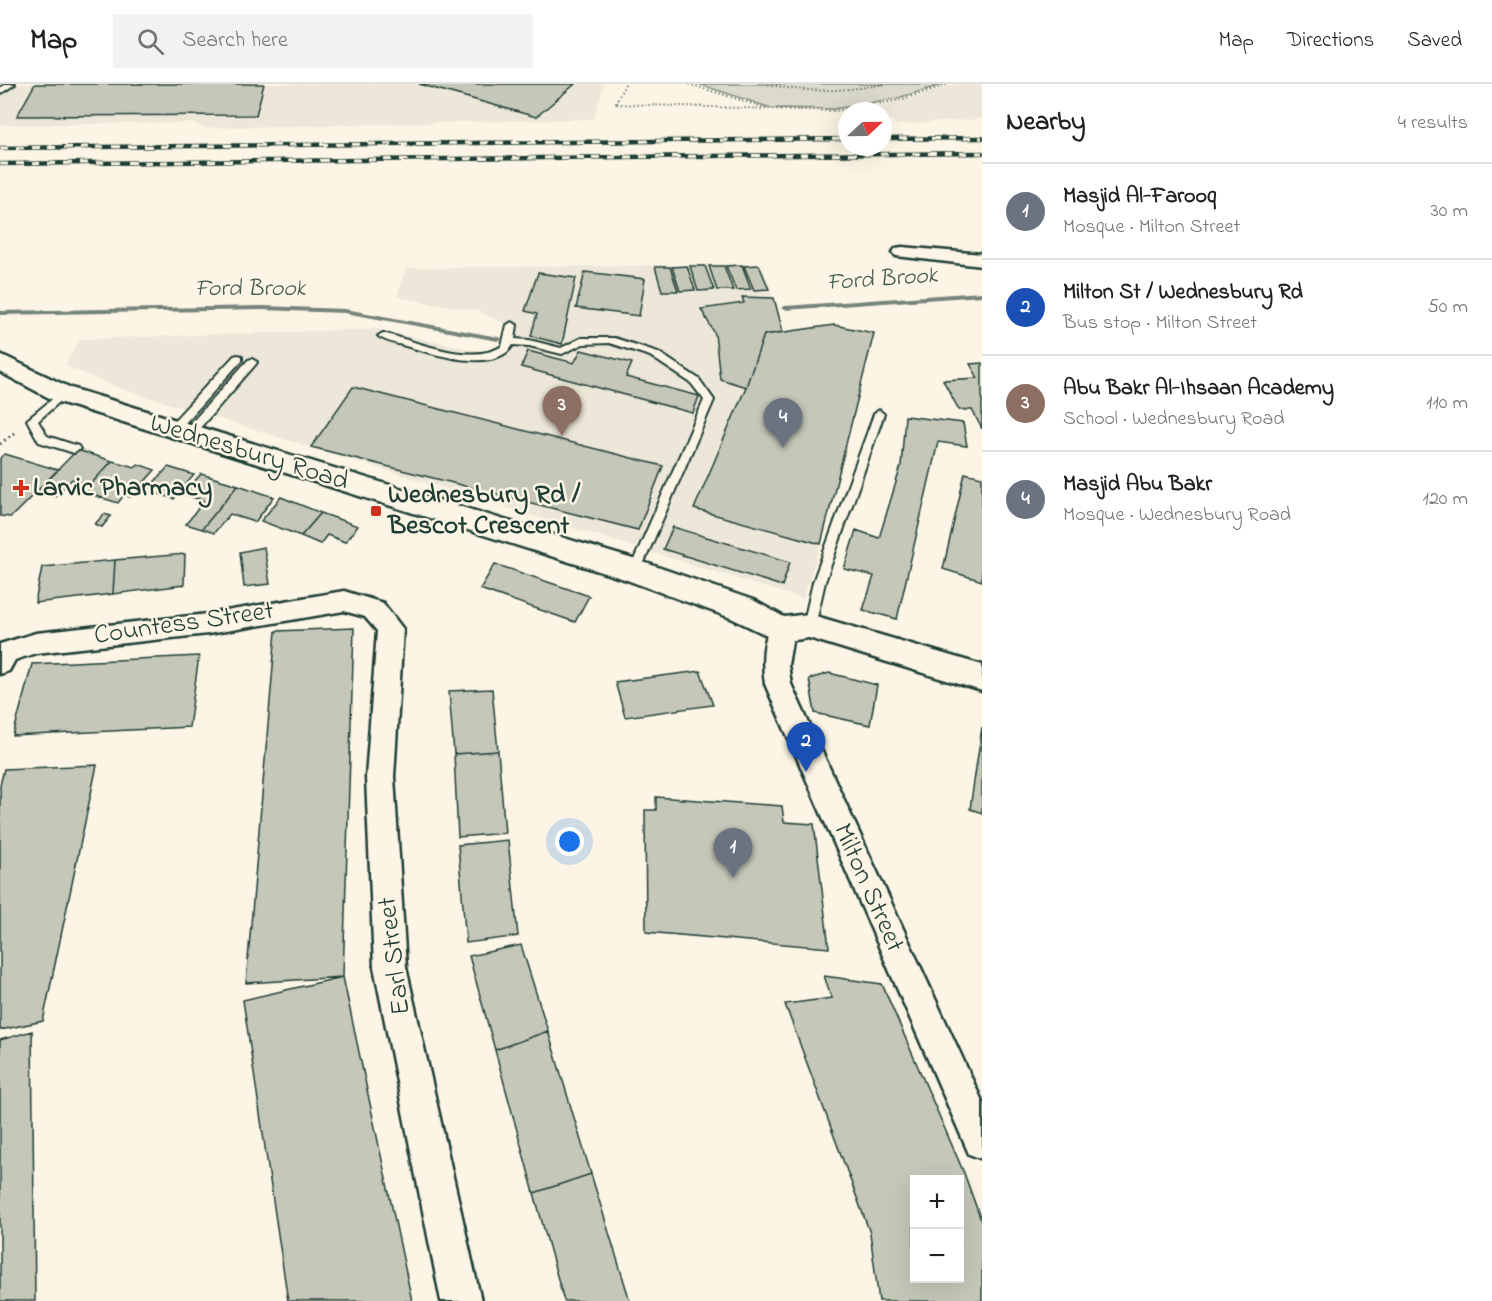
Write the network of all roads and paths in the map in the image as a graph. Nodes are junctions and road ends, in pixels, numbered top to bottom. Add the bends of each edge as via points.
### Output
1 (11, 84) edge
2 (625, 84) edge
3 (689, 84) edge
4 (768, 84) edge
5 (885, 84) edge
6 (949, 84) edge
7 (0, 92) edge
8 (771, 109) junction
9 (902, 252) dead end
10 (982, 261) edge
11 (512, 326) dead end
12 (383, 336) dead end
13 (508, 342) junction
14 (238, 358) dead end
15 (252, 362) dead end
16 (0, 363) edge
17 (62, 394) junction
18 (879, 414) dead end
19 (180, 432) junction
20 (74, 449) dead end
21 (635, 571) junction
22 (374, 610) joint
23 (795, 628) junction
24 (0, 663) edge
25 (982, 678) edge
26 (982, 1141) edge
27 (461, 1301) edge

1 - 7 lane
2 - 8 path via 615,104
3 - 8 path
4 - 5 path via 781,88 853,90
6 - 8 path via 900,99 835,111
9 - 10 street
11 - 13 lane
12 - 13 lane via 483,358 498,354
13 - 21 lane via 562,351 581,341 610,340 654,354 695,381 709,400
14 - 19 lane
15 - 19 lane
16 - 17 street, Wednesbury Road
17 - 19 street, Wednesbury Road
17 - 20 lane via 32,420 43,439
18 - 23 lane via 819,582
19 - 21 street, Wednesbury Road
21 - 23 street, Wednesbury Road
22 - 24 street, Countess Street via 344,601 208,624 36,643 6,653
22 - 27 street, Earl Street via 390,629 380,777 390,967
23 - 25 street, Wednesbury Road
23 - 26 street, Milton Street via 775,665 778,684

